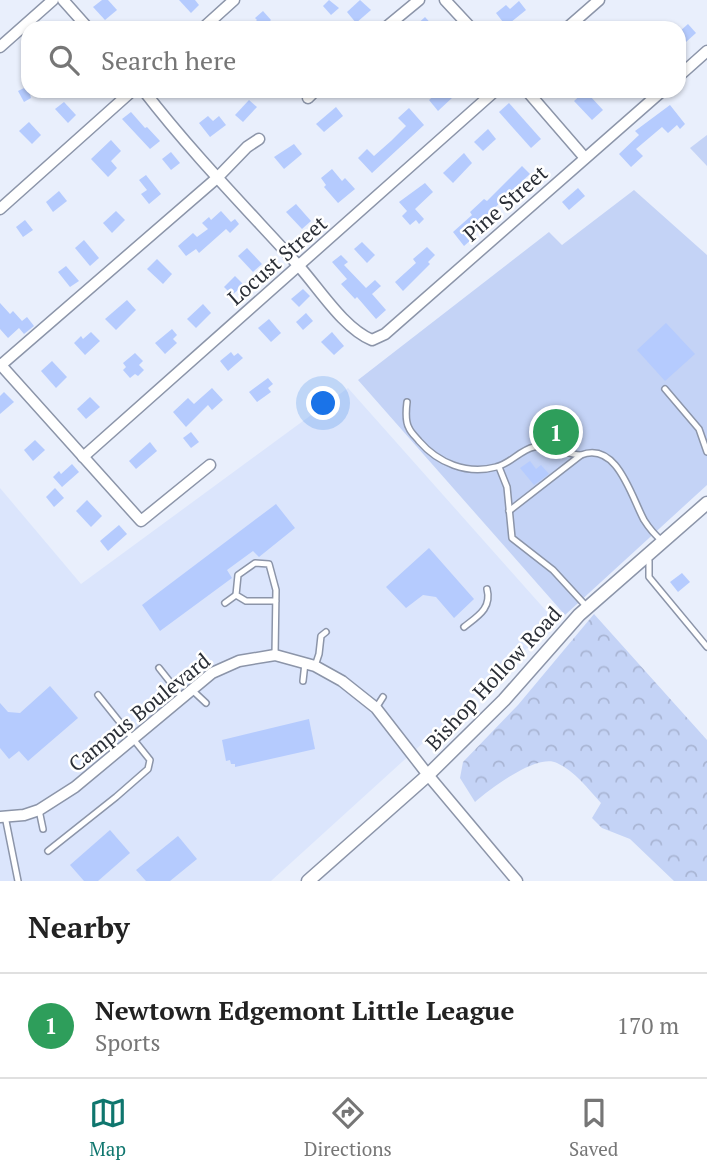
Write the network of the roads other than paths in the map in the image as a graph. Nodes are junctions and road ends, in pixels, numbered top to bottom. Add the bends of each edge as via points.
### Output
1 (53, 0) edge
2 (63, 0) edge
3 (234, 0) edge
4 (419, 0) edge
5 (445, 0) edge
6 (599, 0) edge
7 (29, 21) edge
8 (82, 21) edge
9 (211, 21) edge
10 (394, 21) edge
11 (464, 21) edge
12 (575, 21) edge
13 (21, 28) edge
14 (0, 47) edge
15 (707, 51) edge
16 (686, 70) edge
17 (124, 98) edge
18 (150, 98) edge
19 (487, 98) edge
20 (533, 98) edge
21 (654, 98) edge
22 (259, 139) dead end
23 (585, 158) junction
24 (217, 177) junction
25 (0, 209) edge
26 (299, 267) junction
27 (0, 364) edge
28 (664, 389) dead end
29 (407, 402) dead end
30 (581, 455) junction
31 (705, 455) edge
32 (83, 457) junction
33 (210, 465) dead end
34 (499, 467) junction
35 (707, 503) edge
36 (509, 511) junction
37 (663, 542) junction
38 (647, 555) junction
39 (275, 559) dead end
40 (269, 564) junction
41 (285, 589) dead end
42 (487, 589) dead end
43 (276, 590) junction
44 (236, 595) junction
45 (276, 601) junction
46 (225, 603) dead end
47 (588, 607) junction
48 (464, 627) dead end
49 (326, 632) dead end
50 (707, 647) edge
51 (275, 655) junction
52 (310, 665) junction
53 (159, 668) dead end
54 (303, 681) dead end
55 (191, 689) junction
56 (98, 695) dead end
57 (182, 697) junction
58 (383, 697) dead end
59 (206, 703) dead end
60 (376, 708) junction
61 (135, 738) junction
62 (428, 775) junction
63 (39, 810) junction
64 (3, 817) edge
65 (43, 829) dead end
66 (48, 851) dead end
67 (18, 881) edge
68 (308, 881) edge
69 (517, 881) edge

1 - 7 street
2 - 8 street
3 - 9 street
4 - 10 street
5 - 11 street
6 - 12 street
13 - 14 street
15 - 16 street
17 - 25 street
18 - 24 street
19 - 26 street, Locust Street
20 - 23 street
21 - 23 street, Pine Street
22 - 24 street
23 - 26 street, Pine Street via 385,334 372,340 359,334
24 - 26 street
24 - 27 street
26 - 32 street, Locust Street
27 - 32 street
28 - 31 lane via 701,427
29 - 34 lane via 409,428 429,452 464,469
30 - 34 lane via 531,447
30 - 36 lane
30 - 37 lane via 600,452 610,459 645,522
32 - 33 street via 141,521
34 - 36 lane via 507,486
35 - 37 street, Bishop Hollow Road
36 - 47 lane via 512,538 553,570
37 - 38 street, Bishop Hollow Road
38 - 47 street, Bishop Hollow Road
38 - 50 lane via 649,577
39 - 40 lane
40 - 43 lane
40 - 44 lane via 255,563 238,575
41 - 43 lane
42 - 48 lane via 485,610
43 - 45 lane
44 - 45 lane via 246,601
44 - 46 lane
45 - 51 lane
47 - 62 street, Bishop Hollow Road
49 - 52 lane via 321,636 320,654
51 - 52 street, Campus Boulevard
51 - 55 street, Campus Boulevard via 239,661
52 - 54 lane
52 - 60 street, Campus Boulevard via 342,681
53 - 57 lane
55 - 57 street, Campus Boulevard
55 - 59 lane
56 - 61 lane
57 - 61 street, Campus Boulevard
58 - 60 lane
60 - 62 street, Campus Boulevard
61 - 63 street, Campus Boulevard via 75,788
61 - 66 lane via 150,760 148,769
62 - 68 street, Bishop Hollow Road
62 - 69 street, Campus Boulevard
63 - 64 street, Campus Boulevard
63 - 65 lane
64 - 67 lane

